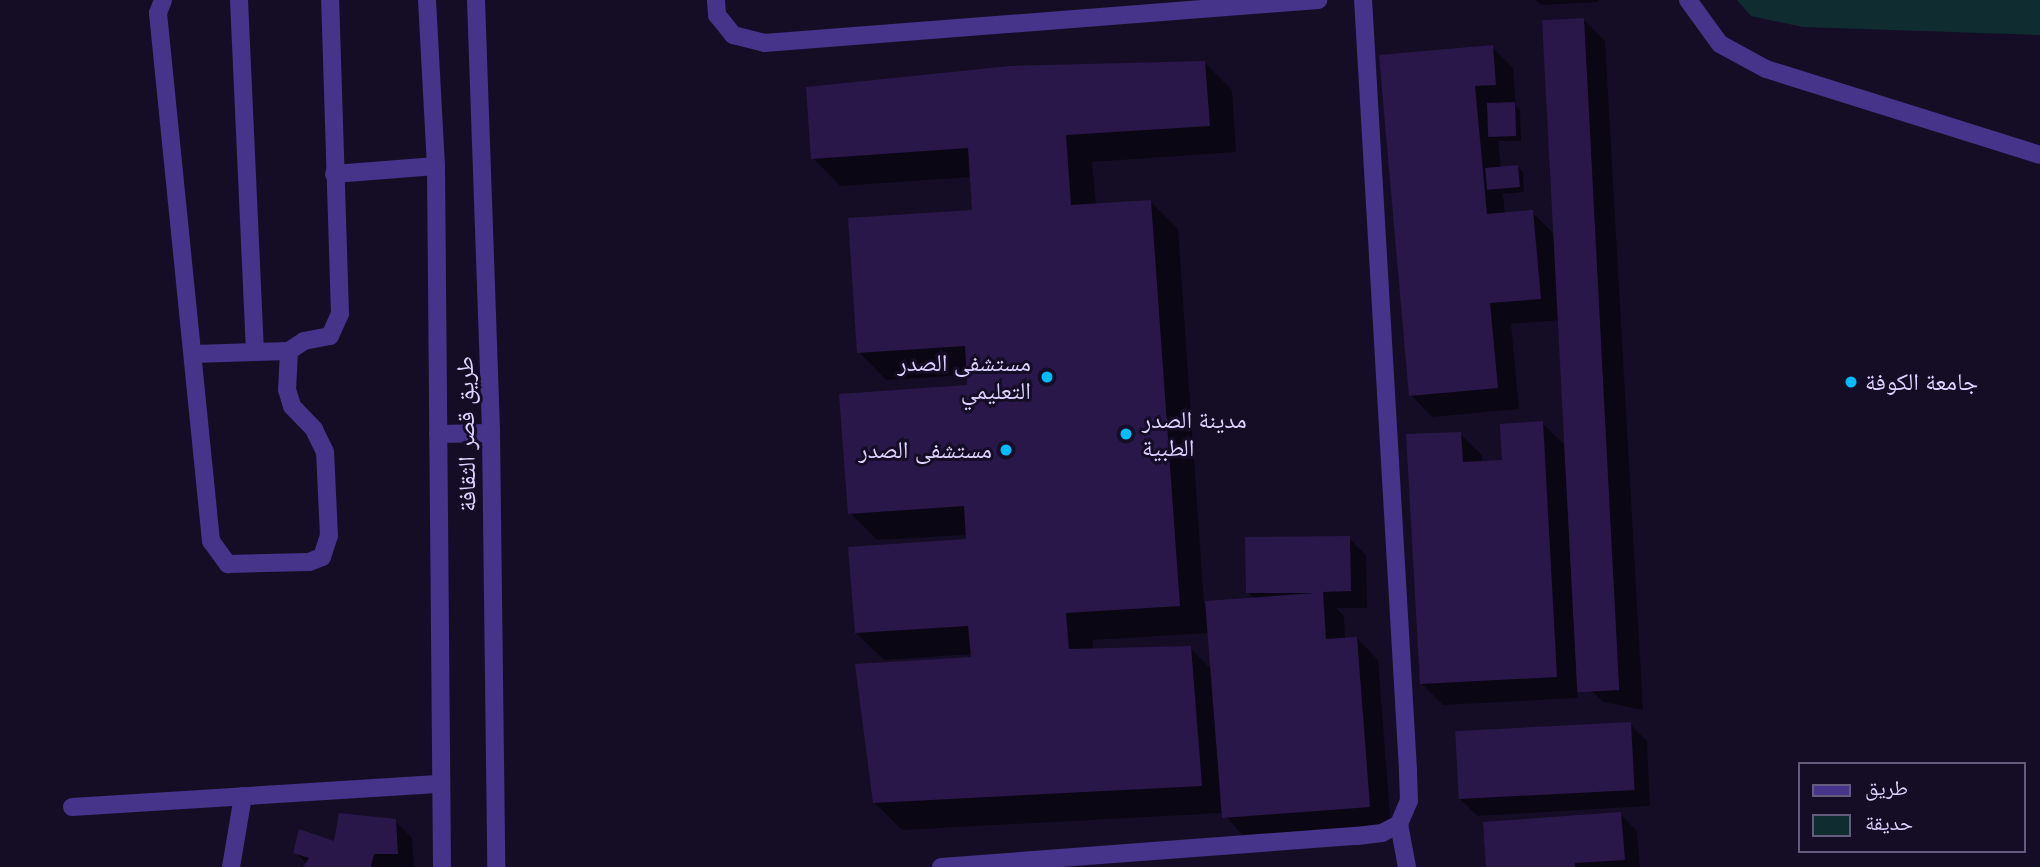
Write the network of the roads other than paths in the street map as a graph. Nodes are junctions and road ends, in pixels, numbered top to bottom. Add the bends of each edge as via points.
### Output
1 (163, 0) edge
2 (239, 0) edge
3 (330, 0) edge
4 (427, 0) edge
5 (476, 0) edge
6 (716, 0) edge
7 (1318, 0) edge
8 (1363, 0) edge
9 (1688, 0) edge
10 (2040, 155) edge
11 (436, 166) junction
12 (334, 174) junction
13 (289, 351) junction
14 (255, 352) junction
15 (193, 354) junction
16 (491, 433) junction
17 (438, 434) junction
18 (441, 784) junction
19 (243, 796) junction
20 (72, 807) dead end
21 (1399, 824) junction
22 (231, 867) edge
23 (442, 867) edge
24 (496, 867) edge
25 (941, 867) edge
26 (1407, 867) edge

1 - 15 street via 158,13
2 - 14 street
3 - 12 street
4 - 11 street, طريق قصر الثقافة
5 - 16 street, طريق قصر الثقافة
6 - 7 street via 717,15 733,34 764,43
8 - 21 street via 1408,770 1409,802
9 - 10 street via 1720,44 1766,69
11 - 12 street
11 - 17 street, طريق قصر الثقافة
12 - 13 street via 339,322 330,336 304,341
13 - 14 street
13 - 15 street via 287,390 292,406 314,429 325,452 329,536 322,556 309,562 228,564 218,554 211,541
14 - 15 street
16 - 17 street
16 - 24 street, طريق قصر الثقافة
17 - 18 street, طريق قصر الثقافة
18 - 19 street
18 - 23 street, طريق قصر الثقافة
19 - 20 street
19 - 22 street
21 - 25 street via 1382,833 1357,836
21 - 26 street

